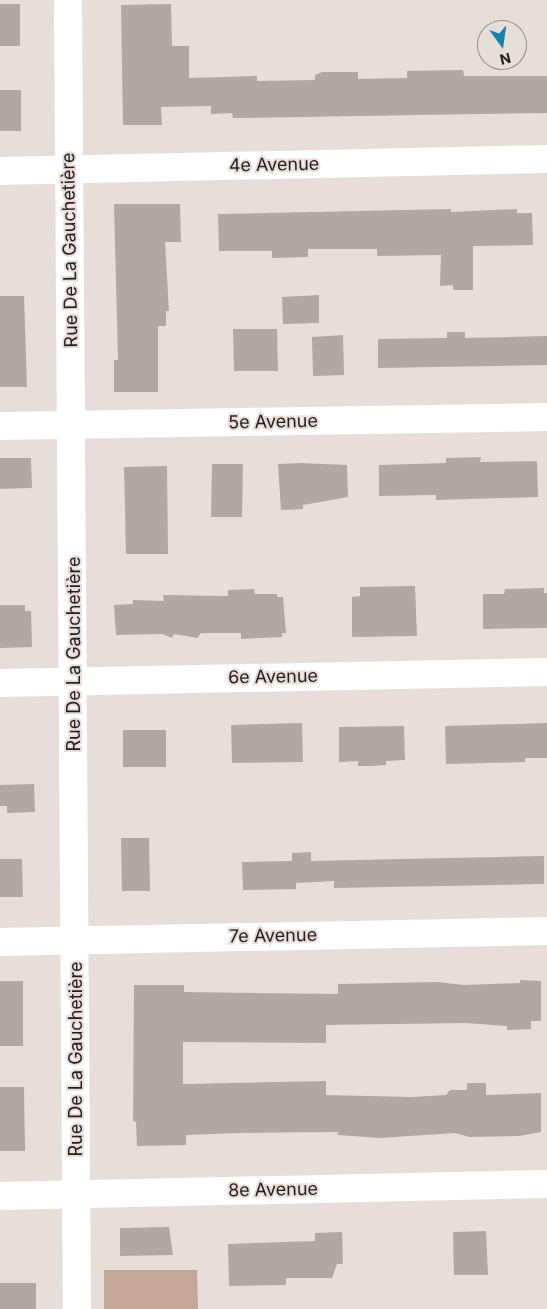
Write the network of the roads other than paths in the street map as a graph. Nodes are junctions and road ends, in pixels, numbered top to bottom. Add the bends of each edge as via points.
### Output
1 (68, 0) edge
2 (547, 160) edge
3 (0, 170) edge
4 (69, 170) junction
5 (547, 418) edge
6 (73, 425) junction
7 (0, 426) edge
8 (547, 672) edge
9 (74, 681) junction
10 (0, 683) edge
11 (547, 931) edge
12 (76, 940) junction
13 (0, 942) edge
14 (547, 1184) edge
15 (76, 1194) junction
16 (0, 1196) edge
17 (77, 1309) edge

1 - 4 street, Rue De La Gauchetière
2 - 4 street, 4e Avenue
3 - 4 street, 4e Avenue
4 - 6 street, Rue De La Gauchetière
5 - 6 street, 5e Avenue
6 - 7 street, 5e Avenue
6 - 9 street, Rue De La Gauchetière
8 - 9 street, 6e Avenue
9 - 10 street, 6e Avenue
9 - 12 street, Rue De La Gauchetière
11 - 12 street, 7e Avenue
12 - 13 street, 7e Avenue
12 - 15 street, Rue De La Gauchetière
14 - 15 street, 8e Avenue
15 - 16 street, 8e Avenue
15 - 17 street, Rue De La Gauchetière

